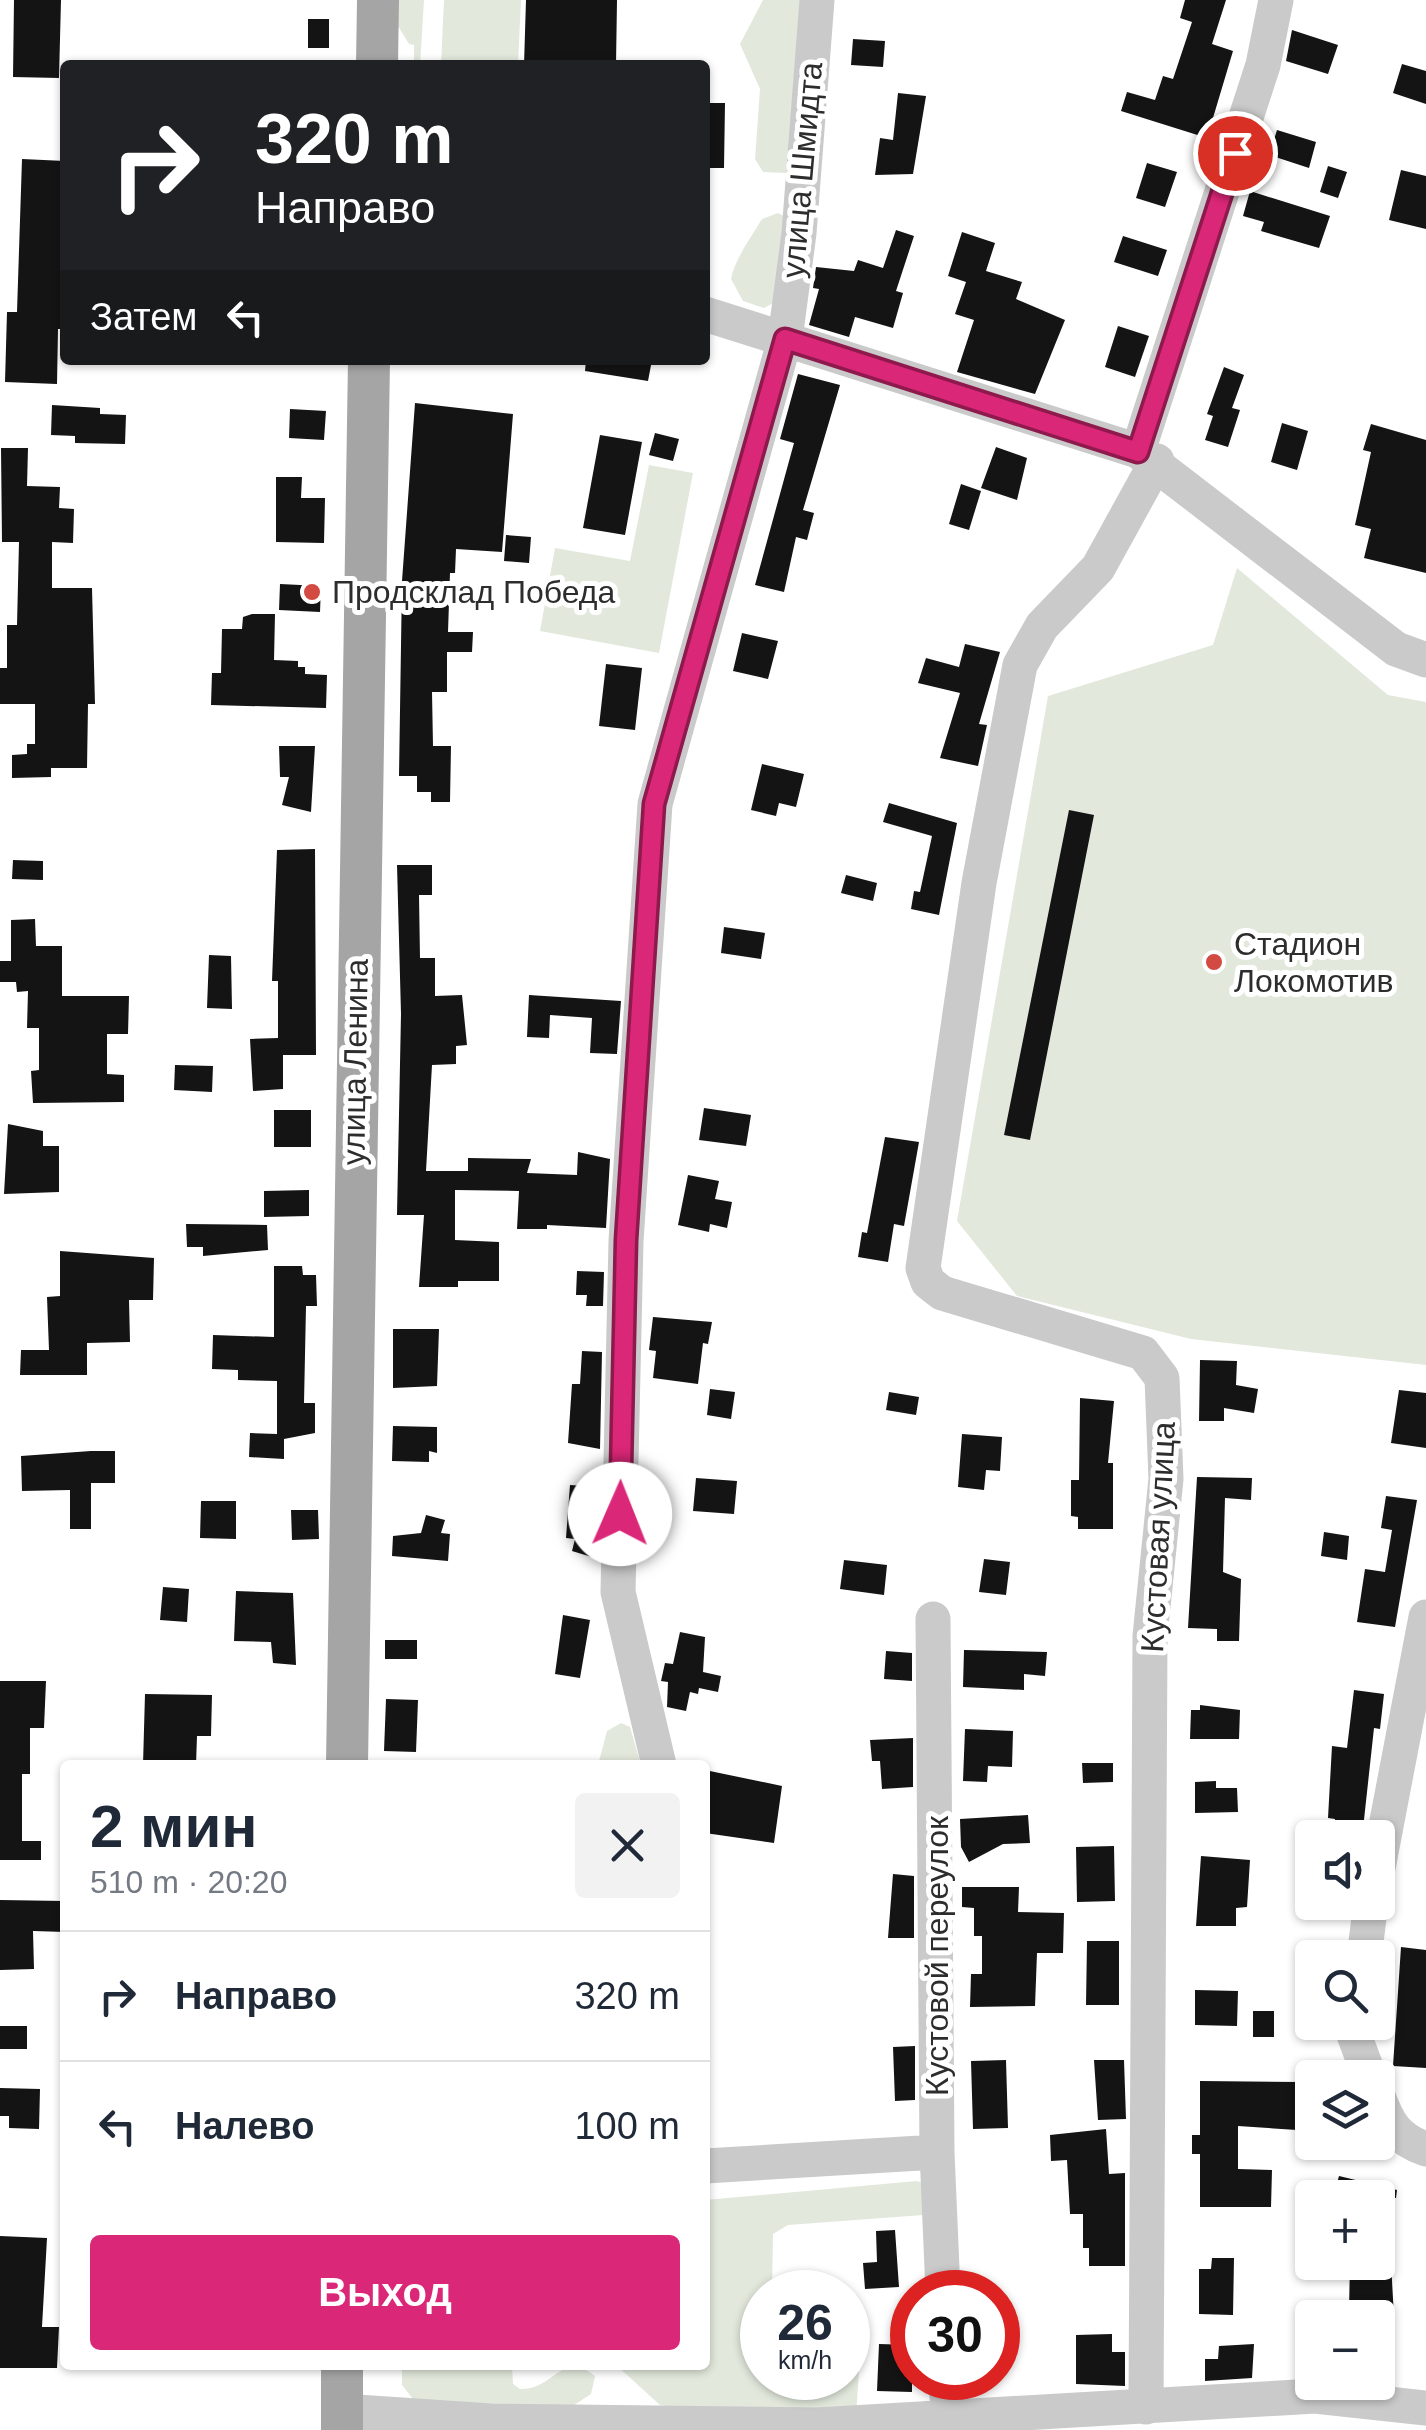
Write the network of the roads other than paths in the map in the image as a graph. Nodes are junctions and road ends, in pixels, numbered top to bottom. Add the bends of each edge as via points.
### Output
1 (378, 0) edge
2 (817, 0) edge
3 (1276, 0) edge
4 (376, 60) edge
5 (710, 316) edge
6 (785, 339) junction
7 (369, 365) edge
8 (1148, 456) junction
9 (1426, 660) edge
10 (1426, 1617) edge
11 (933, 1620) dead end
12 (347, 1760) edge
13 (658, 1760) edge
14 (1387, 1820) edge
15 (1395, 2133) edge
16 (1426, 2149) edge
17 (937, 2152) junction
18 (710, 2166) edge
19 (942, 2270) edge
20 (342, 2370) edge
21 (947, 2400) edge
22 (1146, 2408) junction
23 (1426, 2408) edge
24 (948, 2417) junction
25 (342, 2420) edge
26 (584, 2426) edge
27 (817, 2428) edge

1 - 4 main road
2 - 6 street, улица Шмидта
3 - 8 street, Кустовая улица via 1263,65
5 - 6 street
6 - 8 street
6 - 13 street, улица Шмидта via 654,804 626,1240 618,1592
7 - 12 main road, улица Ленина
8 - 9 street via 1396,649
8 - 22 street, Кустовая улица via 1098,568 1042,626 1020,665 980,882 923,1268 942,1292 1142,1353 1162,1378 1166,1479 1150,1636
10 - 14 street
11 - 17 street, Кустовой переулок
15 - 16 street
17 - 18 street
17 - 19 street, Кустовой переулок
20 - 25 main road
21 - 24 street
22 - 23 street via 1314,2396
22 - 24 street
24 - 27 street
25 - 26 street
26 - 27 street

